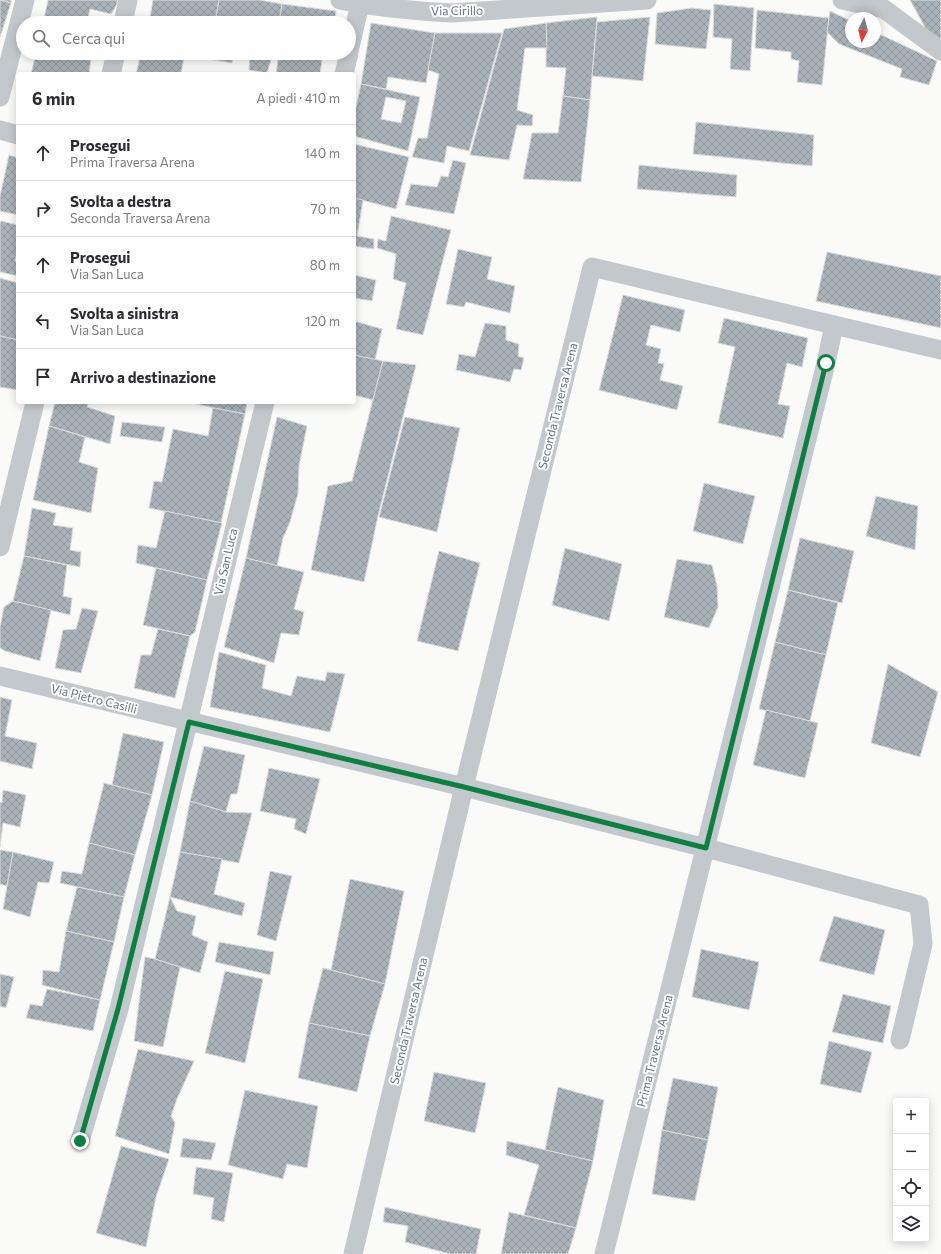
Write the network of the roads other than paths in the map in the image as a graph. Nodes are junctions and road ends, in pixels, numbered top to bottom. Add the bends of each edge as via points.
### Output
1 (25, 0) edge
2 (128, 0) edge
3 (340, 0) edge
4 (647, 0) edge
5 (842, 0) edge
6 (360, 4) junction
7 (413, 5) edge
8 (883, 5) edge
9 (21, 16) edge
10 (125, 16) edge
11 (356, 21) edge
12 (16, 35) edge
13 (941, 51) edge
14 (114, 60) edge
15 (347, 60) edge
16 (111, 72) edge
17 (344, 72) edge
18 (0, 97) edge
19 (0, 130) edge
20 (16, 134) edge
21 (834, 325) junction
22 (941, 350) edge
23 (34, 404) edge
24 (265, 404) edge
25 (0, 547) edge
26 (0, 676) edge
27 (189, 722) junction
28 (464, 787) junction
29 (706, 848) junction
30 (900, 1040) dead end
31 (80, 1141) dead end
32 (353, 1254) edge
33 (604, 1254) edge

1 - 9 street
2 - 10 street
3 - 6 street, Via Cirillo
4 - 7 street, Via Cirillo via 452,13
5 - 8 street
6 - 7 street, Via Cirillo
6 - 11 street
8 - 13 street
12 - 18 street
14 - 16 street
15 - 17 street
19 - 20 street
21 - 22 street
21 - 28 street, Seconda Traversa Arena via 592,267
21 - 29 street, Prima Traversa Arena
23 - 25 street
24 - 27 street, Via San Luca
26 - 27 street, Via Pietro Casilli
27 - 28 street
27 - 31 street, Via San Luca via 118,1009
28 - 29 street
28 - 32 street, Seconda Traversa Arena
29 - 30 street via 919,905 923,944
29 - 33 street, Prima Traversa Arena

